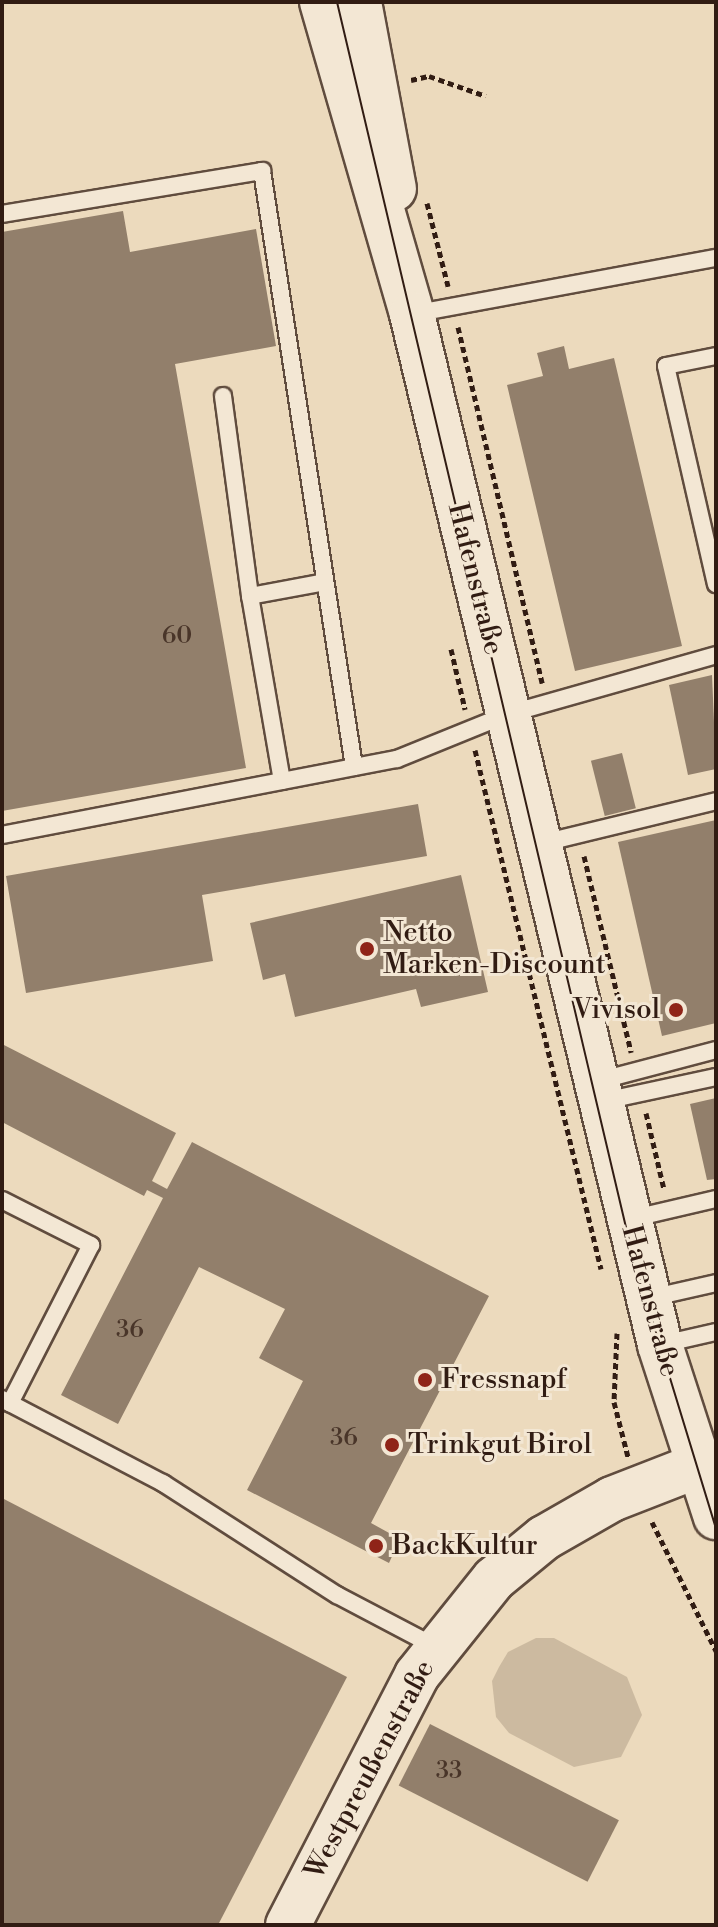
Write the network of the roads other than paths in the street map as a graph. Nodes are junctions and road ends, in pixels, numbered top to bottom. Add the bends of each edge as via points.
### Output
1 (322, 2) edge
2 (359, 2) edge
3 (2, 214) edge
4 (716, 258) edge
5 (412, 314) junction
6 (716, 356) edge
7 (223, 396) dead end
8 (325, 582) junction
9 (716, 584) edge
10 (250, 596) junction
11 (716, 655) edge
12 (489, 722) junction
13 (354, 767) junction
14 (282, 781) junction
15 (716, 801) edge
16 (2, 835) edge
17 (539, 843) junction
18 (716, 1050) edge
19 (716, 1077) edge
20 (599, 1092) junction
21 (716, 1199) edge
22 (2, 1200) edge
23 (629, 1219) junction
24 (716, 1283) edge
25 (632, 1309) junction
26 (716, 1332) edge
27 (660, 1345) junction
28 (6, 1401) edge
29 (706, 1464) edge
30 (716, 1517) edge
31 (436, 1647) junction
32 (288, 1925) edge

1 - 5 street, Hafenstraße
2 - 5 street, Hafenstraße
3 - 8 lane via 262,171
4 - 5 lane
5 - 12 street, Hafenstraße
6 - 9 lane via 666,366
7 - 10 lane
8 - 10 lane
8 - 13 lane
10 - 14 lane
11 - 12 lane
12 - 13 lane
12 - 17 street, Hafenstraße
13 - 14 lane
14 - 16 lane
15 - 17 lane
17 - 20 street, Hafenstraße
18 - 20 lane
19 - 20 lane
20 - 23 street, Hafenstraße
21 - 23 lane
22 - 28 lane via 91,1245
23 - 25 street, Hafenstraße
24 - 25 lane
25 - 27 street, Hafenstraße
26 - 27 lane
27 - 29 street, Hafenstraße
28 - 31 lane via 163,1483 337,1595
29 - 30 street, Hafenstraße
29 - 31 street, Westpreußenstraße via 636,1490 544,1538 494,1579
31 - 32 street, Westpreußenstraße

